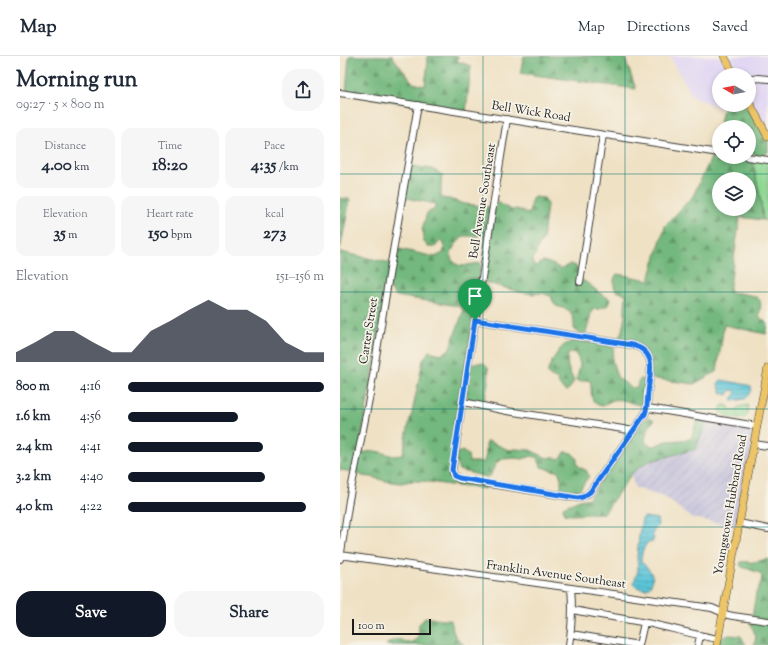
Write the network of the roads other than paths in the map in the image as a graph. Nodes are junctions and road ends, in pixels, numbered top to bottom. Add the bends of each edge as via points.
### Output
1 (724, 56) edge
2 (730, 68) edge
3 (756, 78) edge
4 (768, 79) edge
5 (340, 93) edge
6 (418, 105) junction
7 (754, 112) edge
8 (507, 119) junction
9 (603, 135) junction
10 (768, 137) edge
11 (712, 152) edge
12 (756, 158) edge
13 (768, 160) edge
14 (580, 282) dead end
15 (475, 320) junction
16 (768, 368) edge
17 (463, 402) junction
18 (648, 408) junction
19 (757, 426) junction
20 (633, 431) junction
21 (754, 444) junction
22 (768, 446) edge
23 (739, 523) junction
24 (768, 529) edge
25 (340, 555) edge
26 (340, 559) edge
27 (571, 588) junction
28 (573, 610) junction
29 (722, 613) junction
30 (768, 621) edge
31 (644, 623) junction
32 (571, 634) junction
33 (700, 636) junction
34 (718, 642) edge
35 (569, 645) edge
36 (639, 645) edge
37 (698, 645) edge

1 - 2 main road
3 - 4 street
5 - 6 street, Bell Wick Road
6 - 8 street, Bell Wick Road
6 - 25 street, Carter Street via 372,387
7 - 10 main road
8 - 9 street, Bell Wick Road
8 - 15 street, Bell Avenue Southeast
9 - 11 street, Bell Wick Road
9 - 14 street
12 - 13 street
15 - 17 street, Bell Avenue Southeast
15 - 18 street via 638,346 650,359
16 - 19 main road, Youngstown Hubbard Road
17 - 20 street
17 - 20 street, Bell Avenue Southeast via 452,470 454,476 459,478 583,497 590,492
18 - 19 street
18 - 20 street
19 - 21 main road, Youngstown Hubbard Road
21 - 22 street
21 - 23 main road, Youngstown Hubbard Road
23 - 24 street
23 - 29 main road, Youngstown Hubbard Road
25 - 26 street, Carter Street
25 - 27 street, Franklin Avenue Southeast
27 - 28 street
27 - 29 street, Franklin Avenue Southeast via 712,608
28 - 31 street
28 - 32 street
29 - 30 street, Franklin Avenue Southeast
29 - 34 main road, Youngstown Hubbard Road
31 - 33 street
31 - 36 street
32 - 35 street
32 - 36 street
33 - 34 street
33 - 37 street

